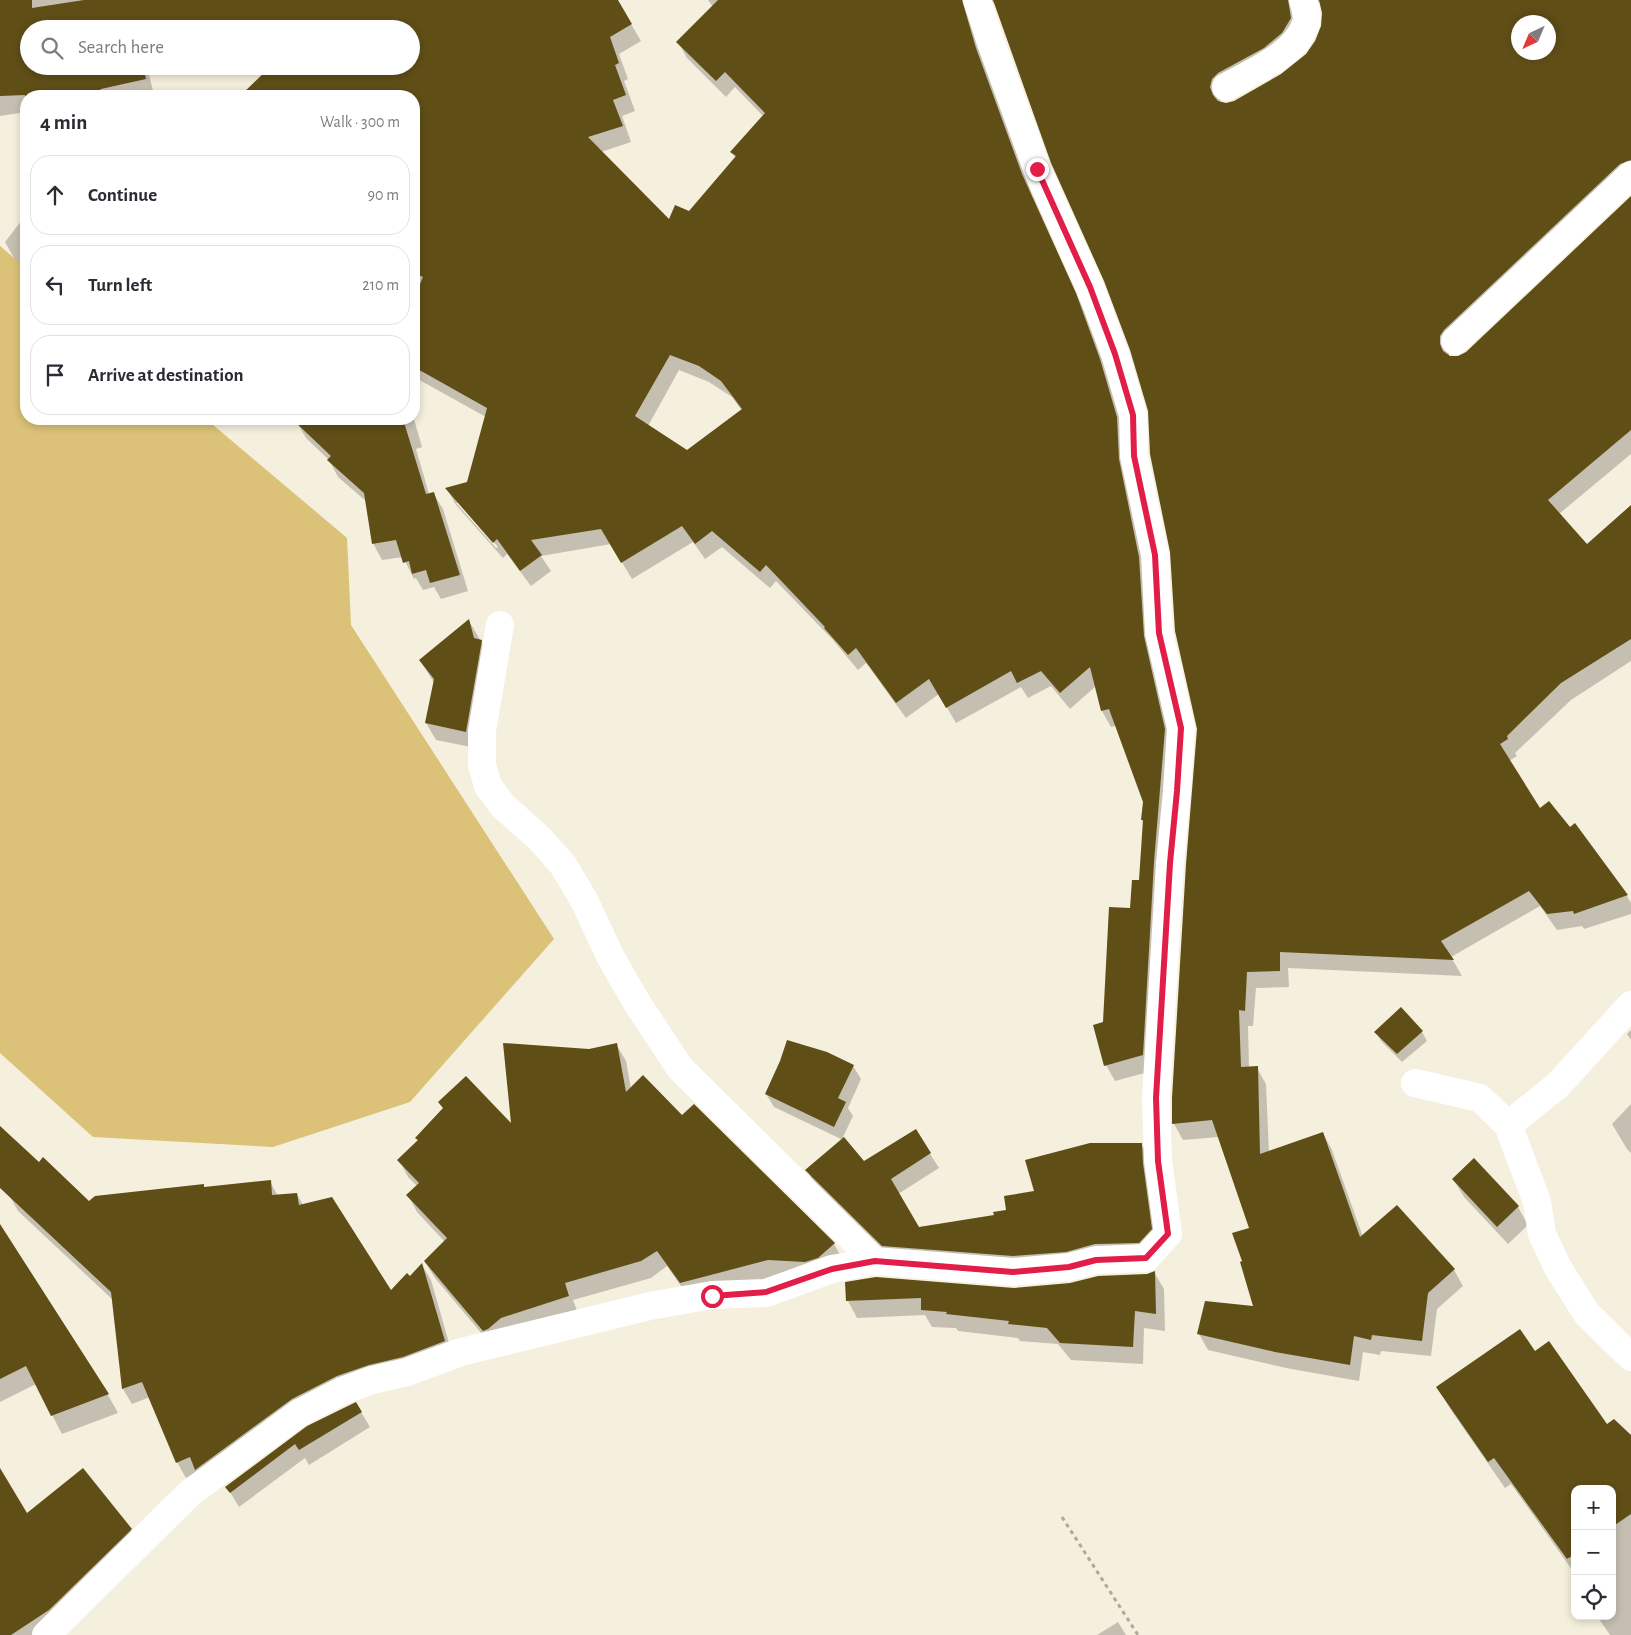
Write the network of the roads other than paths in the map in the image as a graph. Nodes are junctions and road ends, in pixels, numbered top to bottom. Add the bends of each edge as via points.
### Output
1 (977, 0) edge
2 (1303, 0) edge
3 (1226, 87) dead end
4 (1631, 175) edge
5 (1455, 341) dead end
6 (500, 625) dead end
7 (1631, 1005) edge
8 (1415, 1082) dead end
9 (1508, 1125) junction
10 (875, 1261) junction
11 (1631, 1358) edge
12 (46, 1635) edge

1 - 10 street via 1037,169 1090,287 1115,354 1133,415 1134,456 1155,555 1159,633 1181,728 1156,1098 1158,1161 1168,1234 1146,1258 1096,1260 1069,1267 1013,1272
2 - 3 street via 1306,21 1300,37 1283,54
4 - 5 street
6 - 10 street via 482,731 482,765 488,786 503,806 563,865 637,1003 680,1068
7 - 9 street via 1558,1086
8 - 9 street via 1480,1098
9 - 11 street via 1537,1202 1542,1234 1558,1268 1587,1314
10 - 12 street via 832,1269 766,1292 650,1306 461,1352 342,1391 300,1413 190,1493

